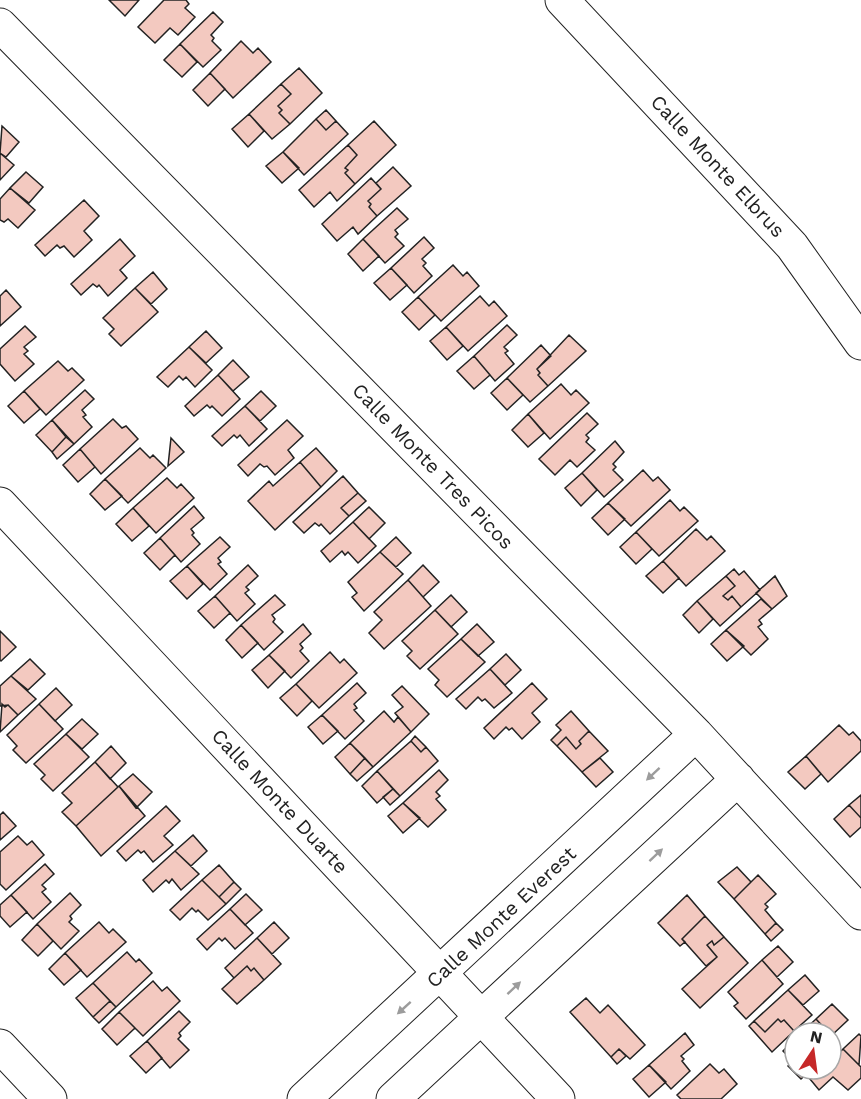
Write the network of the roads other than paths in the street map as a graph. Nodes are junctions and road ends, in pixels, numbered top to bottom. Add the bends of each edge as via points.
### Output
1 (561, 0) edge
2 (0, 25) edge
3 (861, 343) edge
4 (0, 504) edge
5 (696, 734) junction
6 (738, 779) junction
7 (861, 913) edge
8 (442, 973) junction
9 (483, 1017) junction
10 (0, 1046) edge
11 (50, 1099) edge
12 (304, 1099) edge
13 (393, 1099) edge
14 (558, 1099) edge

1 - 3 street, Calle Monte Elbrus via 792,246
2 - 5 street, Calle Monte Tres Picos
4 - 8 street, Calle Monte Duarte
5 - 6 street, Calle Monte Tres Picos
5 -> 8 street, Calle Monte Everest
6 - 7 street, Calle Monte Tres Picos
9 -> 6 street
8 - 9 street, Calle Monte Duarte
8 -> 12 street, Calle Monte Everest
9 - 13 street
9 - 14 street, Calle Monte Duarte
10 - 11 street

